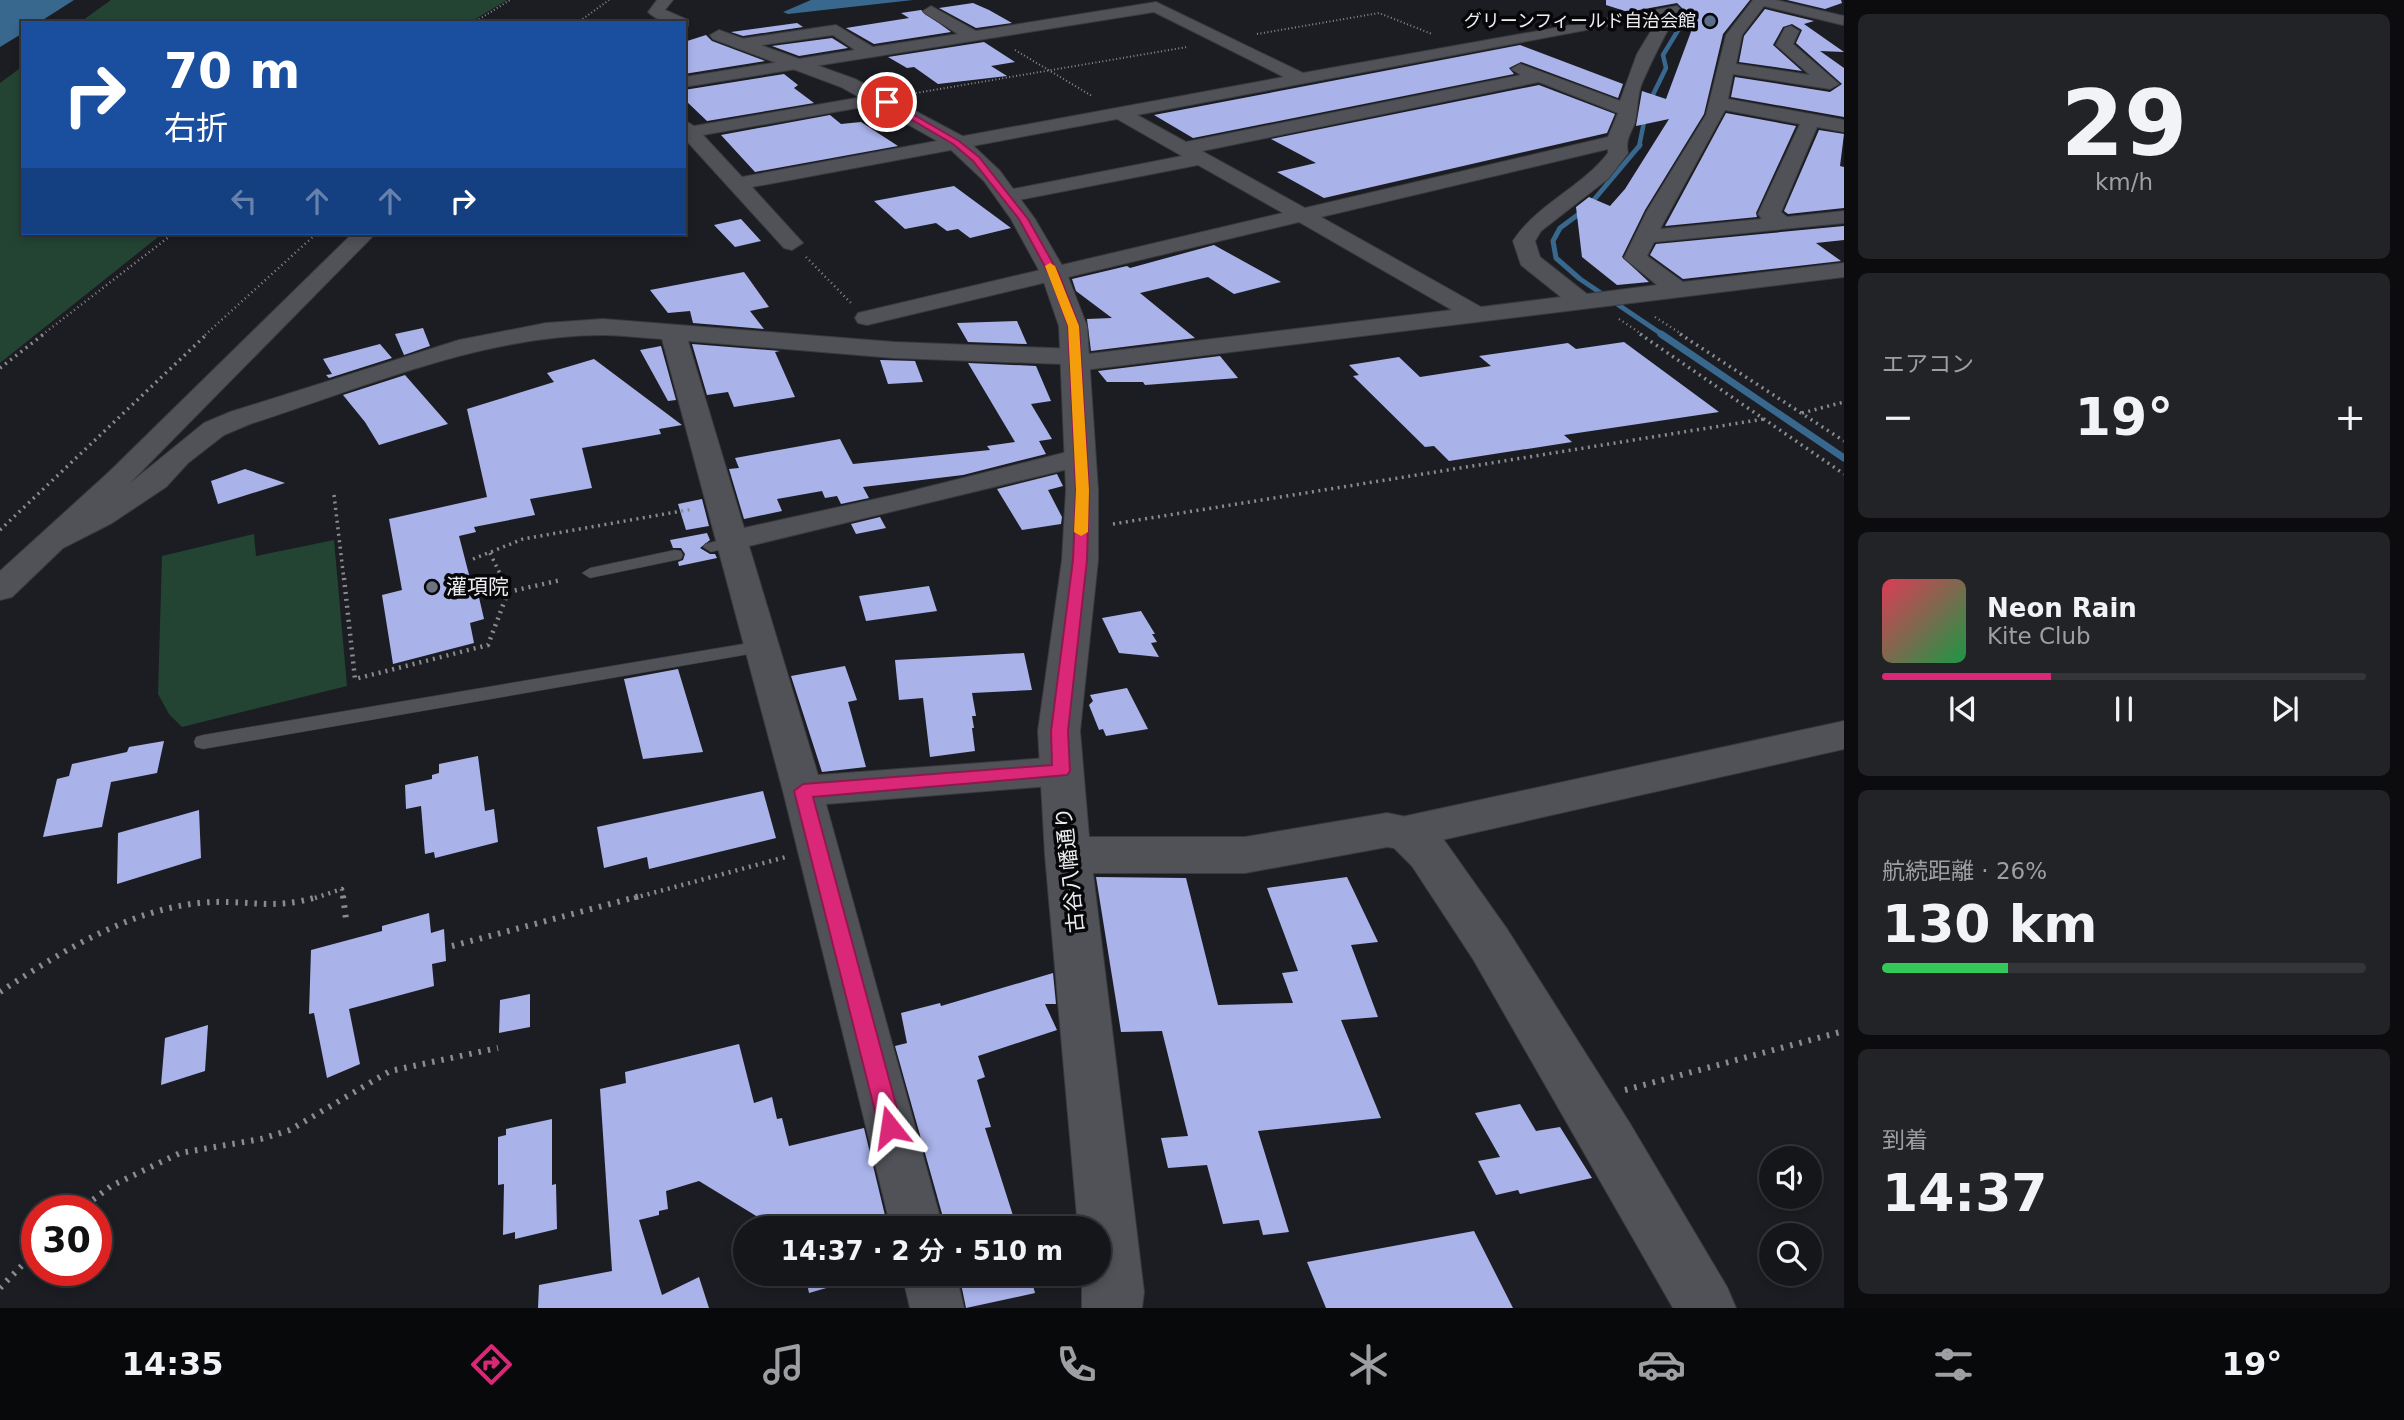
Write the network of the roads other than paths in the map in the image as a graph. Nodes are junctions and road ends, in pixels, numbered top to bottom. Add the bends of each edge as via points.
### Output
1 (661, 6) edge
2 (931, 11) dead end
3 (1009, 16) dead end
4 (639, 21) edge
5 (1744, 24) junction
6 (1841, 26) edge
7 (1029, 27) junction
8 (1779, 29) junction
9 (705, 30) edge
10 (898, 30) dead end
11 (1813, 34) dead end
12 (980, 35) junction
13 (919, 44) junction
14 (1464, 47) junction
15 (870, 52) junction
16 (800, 63) junction
17 (1724, 66) junction
18 (1540, 77) junction
19 (1300, 78) junction
20 (686, 82) edge
21 (1837, 89) edge
22 (880, 99) junction
23 (1718, 103) junction
24 (1628, 110) junction
25 (1119, 112) junction
26 (1811, 120) junction
27 (1844, 126) edge
28 (687, 129) edge
29 (1616, 141) junction
30 (956, 142) junction
31 (1194, 153) junction
32 (738, 184) junction
33 (1008, 196) junction
34 (1304, 215) junction
35 (1844, 217) edge
36 (1782, 223) junction
37 (363, 235) edge
38 (1646, 235) junction
39 (792, 243) road end
40 (1844, 270) edge
41 (1054, 274) junction
42 (1677, 289) junction
43 (1585, 299) junction
44 (1475, 313) junction
45 (867, 318) road end
46 (672, 331) junction
47 (1076, 360) junction
48 (1079, 458) junction
49 (724, 533) junction
50 (55, 540) junction
51 (675, 555) dead end
52 (590, 573) dead end
53 (0, 589) edge
54 (761, 647) junction
55 (1844, 735) edge
56 (203, 742) dead end
57 (1061, 771) junction
58 (803, 791) junction
59 (1406, 832) junction
60 (1068, 855) junction
61 (914, 1216) edge
62 (932, 1286) edge
63 (937, 1308) edge
64 (1112, 1308) edge
65 (1706, 1308) edge

1 - 4 street
1 - 9 street
2 - 12 street
3 - 7 street
5 - 6 street via 1760,1
5 - 8 street
5 - 17 street via 1734,35
7 - 12 street
7 - 19 street via 1156,7
8 - 11 street
8 - 21 street via 1784,45
9 - 15 street via 836,30
9 - 16 street, 古谷八幡通り
10 - 13 street
12 - 13 street
13 - 15 street
14 - 18 street
14 - 19 street
14 - 24 street via 1672,9 1645,54
15 - 16 street
16 - 20 street
16 - 22 street, 古谷八幡通り
17 - 21 street
17 - 23 street
18 - 24 street
18 - 31 street
19 - 25 street
22 - 28 street
22 - 30 street, 古谷八幡通り
23 - 26 street
23 - 38 street
24 - 29 street
25 - 30 street
25 - 31 street
26 - 27 street
26 - 36 street via 1769,214
28 - 32 street
29 - 34 street
29 - 43 street via 1618,153 1602,174 1533,227 1524,241 1529,260
30 - 32 street
30 - 33 street, 古谷八幡通り
31 - 33 street
31 - 34 street
32 - 39 street
33 - 41 street, 古谷八幡通り
34 - 41 street
34 - 44 street
35 - 36 street
36 - 38 street
37 - 50 street
38 - 42 street via 1635,258
40 - 42 street
41 - 45 street
41 - 47 street, 古谷八幡通り via 1073,326
42 - 43 street
43 - 44 street
44 - 47 street
46 - 47 street
46 - 49 street
46 - 50 street via 603,327 507,337 285,401 214,429 155,481
47 - 48 street, 古谷八幡通り
48 - 49 street via 903,502
48 - 57 street, 古谷八幡通り via 1080,560 1059,731
49 - 54 street
50 - 53 street
51 - 52 lane
54 - 56 lane
54 - 58 street
55 - 59 street
57 - 58 street
57 - 60 street, 古谷八幡通り
58 - 61 street
59 - 60 street via 1387,830 1245,855
59 - 65 street via 1428,853 1490,944
60 - 64 street, 古谷八幡通り
62 - 63 street

